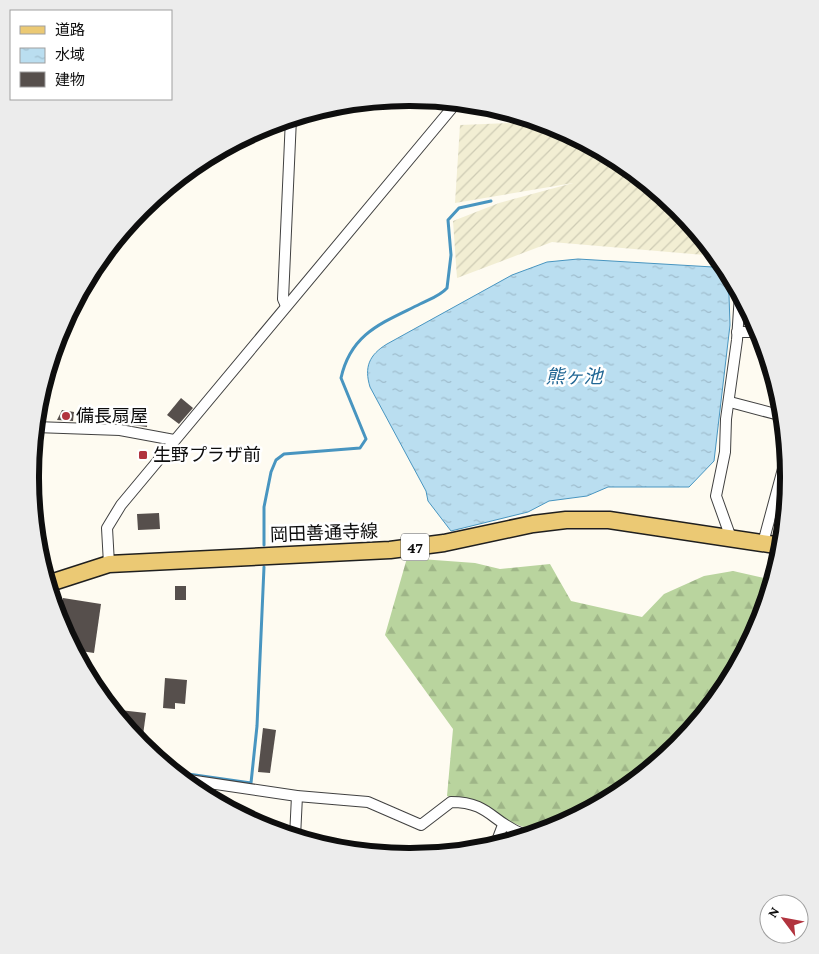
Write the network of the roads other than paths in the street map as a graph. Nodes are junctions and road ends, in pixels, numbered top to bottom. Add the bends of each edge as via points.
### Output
1 (452, 108) edge
2 (291, 126) edge
3 (286, 306) junction
4 (739, 308) edge
5 (738, 332) junction
6 (751, 332) edge
7 (730, 402) junction
8 (774, 414) edge
9 (42, 427) edge
10 (174, 440) junction
11 (780, 480) edge
12 (731, 538) junction
13 (763, 543) junction
14 (774, 545) edge
15 (109, 564) junction
16 (54, 582) edge
17 (197, 780) edge
18 (297, 796) junction
19 (503, 825) junction
20 (295, 830) edge
21 (517, 832) edge
22 (499, 837) edge

1 - 3 street
2 - 3 street via 283,300
3 - 10 street
4 - 5 street
5 - 6 street
5 - 7 street
7 - 8 street
7 - 12 street via 716,496
9 - 10 street via 120,430
10 - 15 street via 112,518 106,539
11 - 13 street
12 - 13 main road, 岡田善通寺線 / 47
12 - 15 main road, 岡田善通寺線 / 47 via 610,520 566,520 390,550
13 - 14 main road, 岡田善通寺線 / 47
15 - 16 main road, 岡田善通寺線 / 47
17 - 18 street
18 - 19 street via 368,802 421,825 451,802 475,804
18 - 20 street
19 - 21 street
19 - 22 street

